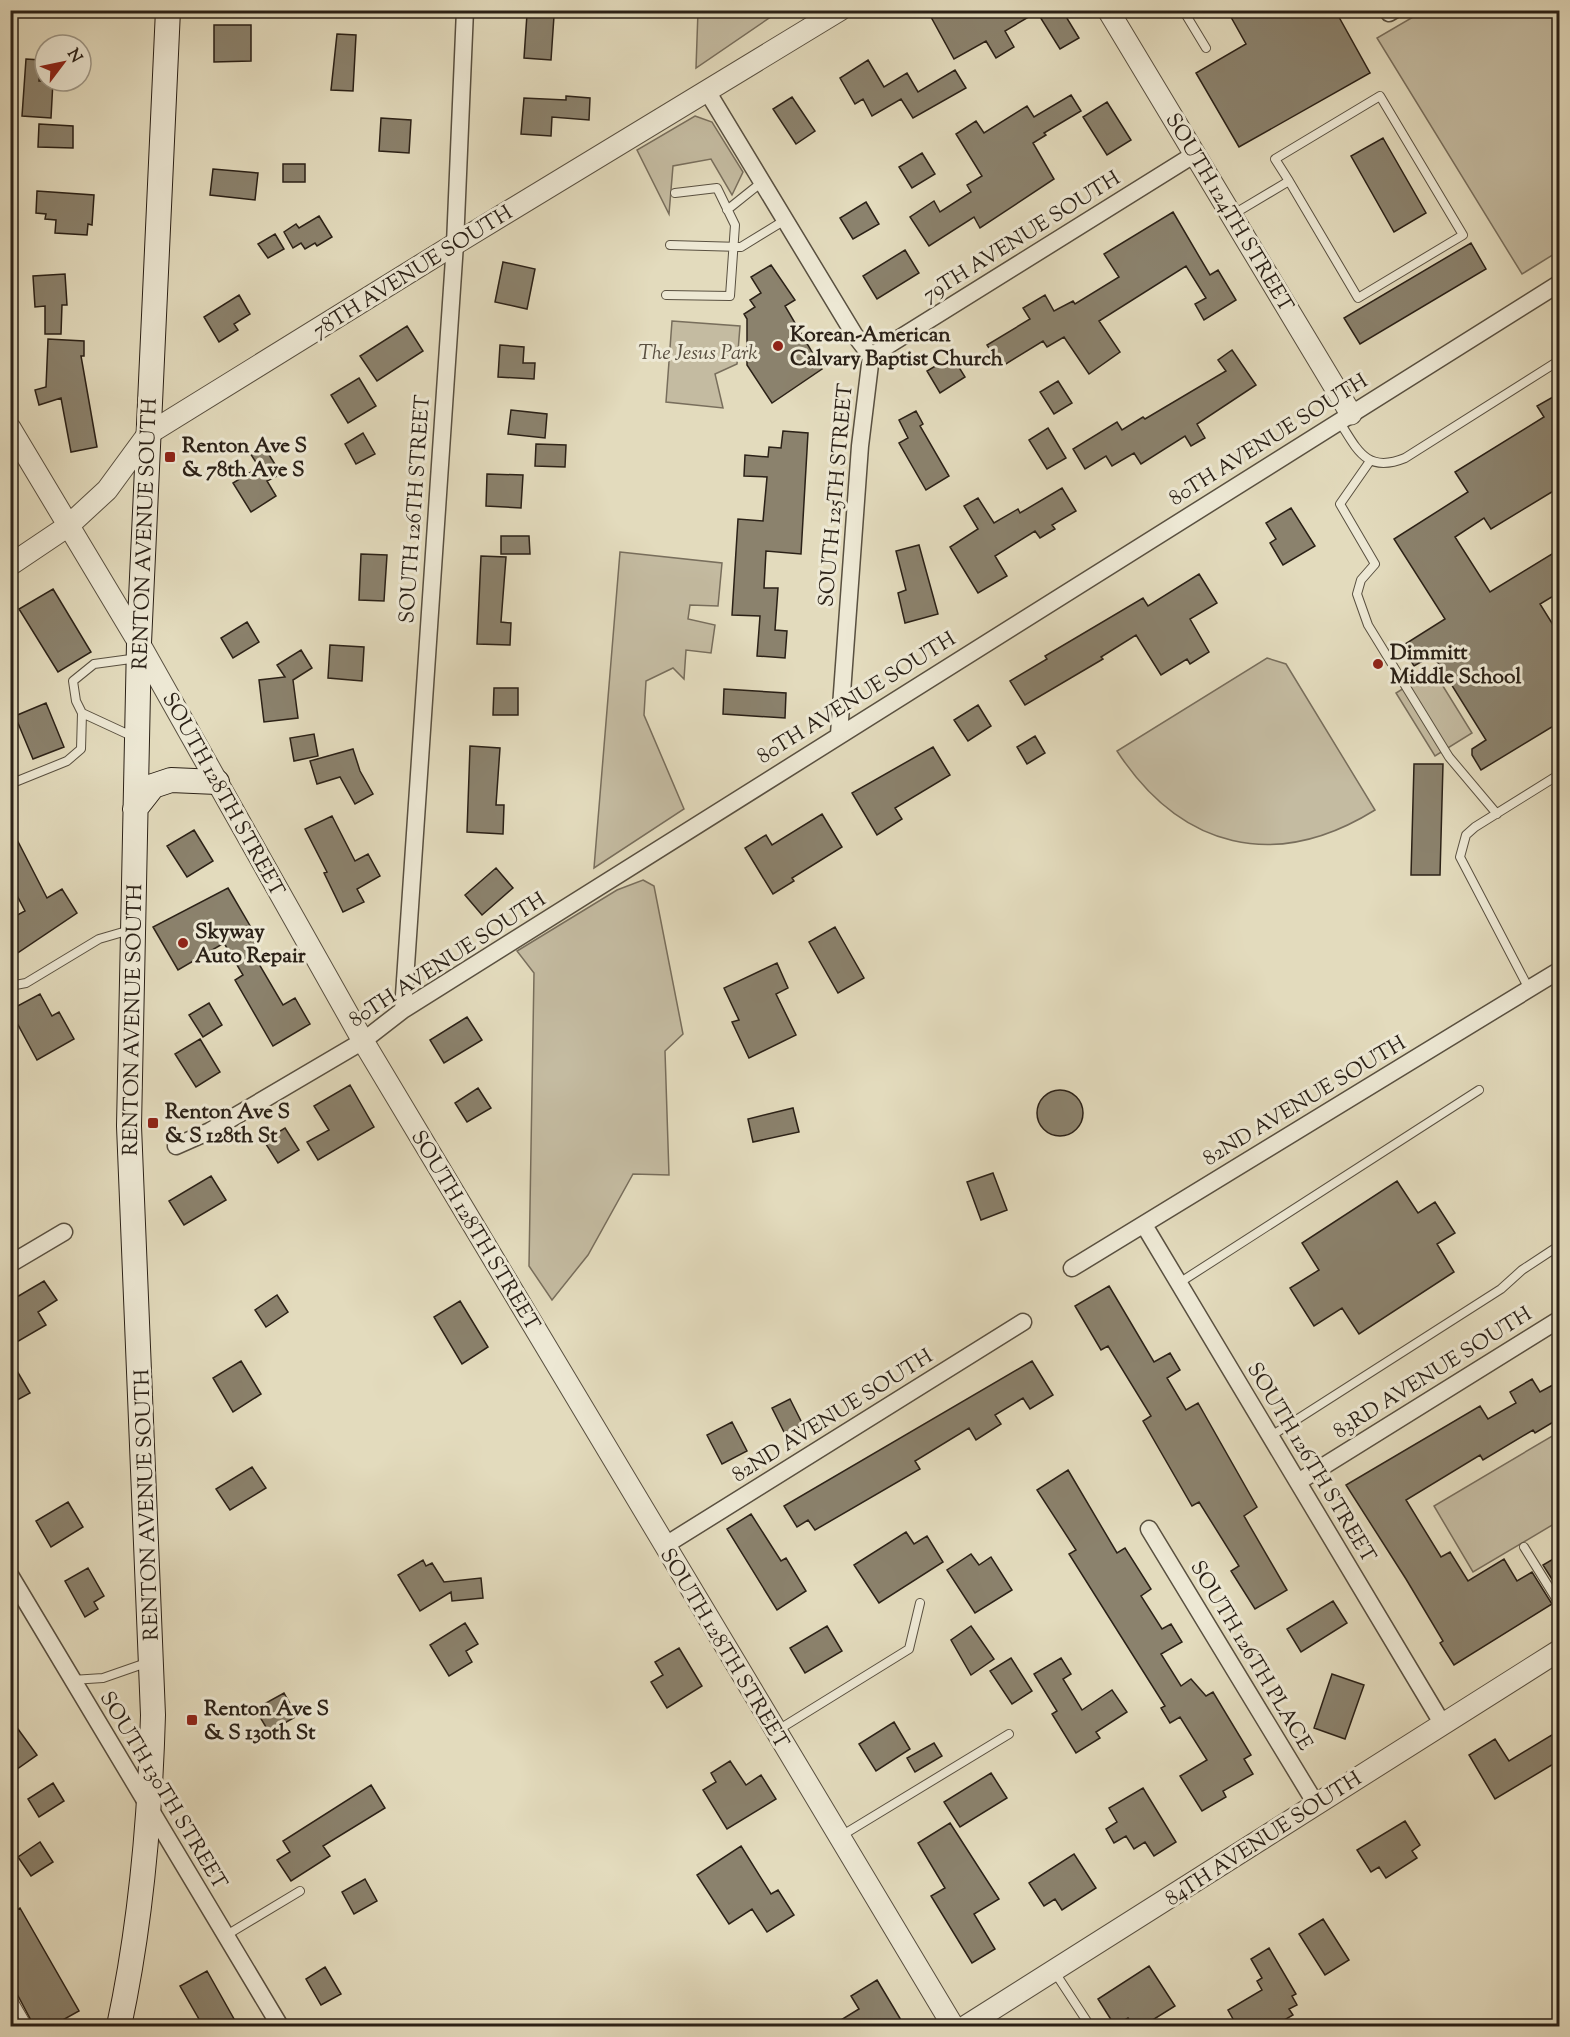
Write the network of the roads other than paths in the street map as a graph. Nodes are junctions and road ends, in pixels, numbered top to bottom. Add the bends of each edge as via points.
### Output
1 (168, 10) edge
2 (465, 10) edge
3 (840, 10) edge
4 (1108, 10) edge
5 (1183, 10) edge
6 (1206, 48) dead end
7 (707, 91) junction
8 (1195, 154) junction
9 (1289, 181) junction
10 (762, 182) junction
11 (675, 193) dead end
12 (727, 210) junction
13 (1232, 215) junction
14 (785, 220) junction
15 (455, 244) junction
16 (670, 245) dead end
17 (733, 247) junction
18 (1560, 284) edge
19 (666, 295) dead end
20 (870, 356) junction
21 (1560, 360) edge
22 (1345, 417) junction
23 (10, 428) edge
24 (148, 434) junction
25 (1370, 461) junction
26 (68, 526) junction
27 (10, 565) edge
28 (138, 650) junction
29 (82, 713) junction
30 (839, 734) junction
31 (137, 739) junction
32 (1560, 774) edge
33 (217, 782) junction
34 (10, 784) edge
35 (135, 809) junction
36 (1497, 814) junction
37 (133, 929) junction
38 (1560, 970) edge
39 (10, 986) edge
40 (1529, 989) junction
41 (403, 1010) junction
42 (363, 1041) junction
43 (1479, 1090) dead end
44 (176, 1146) dead end
45 (1144, 1225) junction
46 (64, 1232) dead end
47 (1560, 1245) edge
48 (10, 1264) edge
49 (1072, 1268) dead end
50 (1179, 1283) junction
51 (1560, 1319) edge
52 (1023, 1322) dead end
53 (1271, 1436) junction
54 (1298, 1482) junction
55 (1149, 1529) dead end
56 (664, 1546) junction
57 (1524, 1547) dead end
58 (10, 1575) edge
59 (920, 1603) dead end
60 (1560, 1605) edge
61 (1560, 1650) edge
62 (152, 1660) junction
63 (72, 1680) junction
64 (1442, 1723) junction
65 (775, 1732) junction
66 (1009, 1734) dead end
67 (1316, 1804) junction
68 (150, 1812) junction
69 (838, 1838) junction
70 (300, 1892) dead end
71 (225, 1936) junction
72 (1054, 1971) junction
73 (10, 1995) edge
74 (28, 2026) edge
75 (119, 2026) edge
76 (280, 2026) edge
77 (952, 2026) edge
78 (966, 2026) edge
79 (1090, 2026) edge

1 - 24 main road, RENTON AVENUE SOUTH
2 - 15 street, SOUTH 126TH STREET
3 - 7 street, 78TH AVENUE SOUTH
4 - 8 street, SOUTH 124TH STREET
5 - 6 lane
7 - 10 street, SOUTH 125TH STREET
7 - 15 street, 78TH AVENUE SOUTH
8 - 13 street, SOUTH 124TH STREET
8 - 20 street, 79TH AVENUE SOUTH
9 - 9 lane via 1275,159 1380,96 1463,235 1358,298
9 - 13 lane
10 - 12 lane
10 - 14 street, SOUTH 125TH STREET
11 - 12 lane via 717,188
12 - 17 lane via 735,225
13 - 22 street, SOUTH 124TH STREET
14 - 17 lane via 741,247
14 - 20 street, SOUTH 125TH STREET
15 - 24 street, 78TH AVENUE SOUTH
15 - 41 street, SOUTH 126TH STREET
16 - 17 lane
17 - 19 lane via 730,296
18 - 22 street, 80TH AVENUE SOUTH
20 - 30 street, SOUTH 125TH STREET
21 - 25 lane via 1405,458 1392,463
22 - 25 lane via 1358,450
22 - 30 street, 80TH AVENUE SOUTH
23 - 26 street, SOUTH 128TH STREET
24 - 26 street, 78TH AVENUE SOUTH via 115,482
24 - 28 main road, RENTON AVENUE SOUTH
25 - 36 lane via 1340,504 1375,564 1361,580 1357,594 1368,625 1449,757
26 - 27 street, 78TH AVENUE SOUTH
26 - 28 street, SOUTH 128TH STREET
28 - 29 lane via 94,664 73,681
28 - 31 main road, RENTON AVENUE SOUTH
28 - 33 street, SOUTH 128TH STREET
29 - 31 lane
29 - 34 lane via 81,749 67,761
30 - 41 street, 80TH AVENUE SOUTH
31 - 35 main road, RENTON AVENUE SOUTH
32 - 36 lane
33 - 35 main road via 171,780 153,786
33 - 42 street, SOUTH 128TH STREET
35 - 37 main road, RENTON AVENUE SOUTH
36 - 40 lane via 1466,835 1460,857
37 - 39 lane via 99,939 26,983
37 - 62 main road, RENTON AVENUE SOUTH via 129,1126
38 - 40 street, 82ND AVENUE SOUTH
40 - 45 street, 82ND AVENUE SOUTH
41 - 42 street, 80TH AVENUE SOUTH
42 - 44 street, 80TH AVENUE SOUTH via 210,1131
42 - 56 street, SOUTH 128TH STREET
43 - 50 lane
45 - 49 street, 82ND AVENUE SOUTH
45 - 50 street, SOUTH 126TH STREET
46 - 48 street
47 - 53 lane via 1501,1289
50 - 53 street, SOUTH 126TH STREET
51 - 54 street, 83RD AVENUE SOUTH
52 - 56 street, 82ND AVENUE SOUTH
53 - 54 street, SOUTH 126TH STREET
54 - 64 street, SOUTH 126TH STREET
55 - 67 street, SOUTH 126TH PLACE
56 - 65 street, SOUTH 128TH STREET
57 - 60 lane
58 - 63 street, SOUTH 130TH STREET
59 - 65 lane via 909,1649
61 - 64 street, 84TH AVENUE SOUTH
62 - 63 lane via 103,1678
62 - 68 main road, RENTON AVENUE SOUTH
63 - 68 street, SOUTH 130TH STREET
64 - 67 street, 84TH AVENUE SOUTH
65 - 69 street, SOUTH 128TH STREET
66 - 69 lane
67 - 72 street, 84TH AVENUE SOUTH
68 - 71 street, SOUTH 130TH STREET
68 - 75 main road, RENTON AVENUE SOUTH via 129,1979
69 - 77 street, SOUTH 128TH STREET
70 - 71 lane
71 - 76 street, SOUTH 130TH STREET
72 - 78 street, 84TH AVENUE SOUTH
72 - 79 lane
73 - 74 lane

